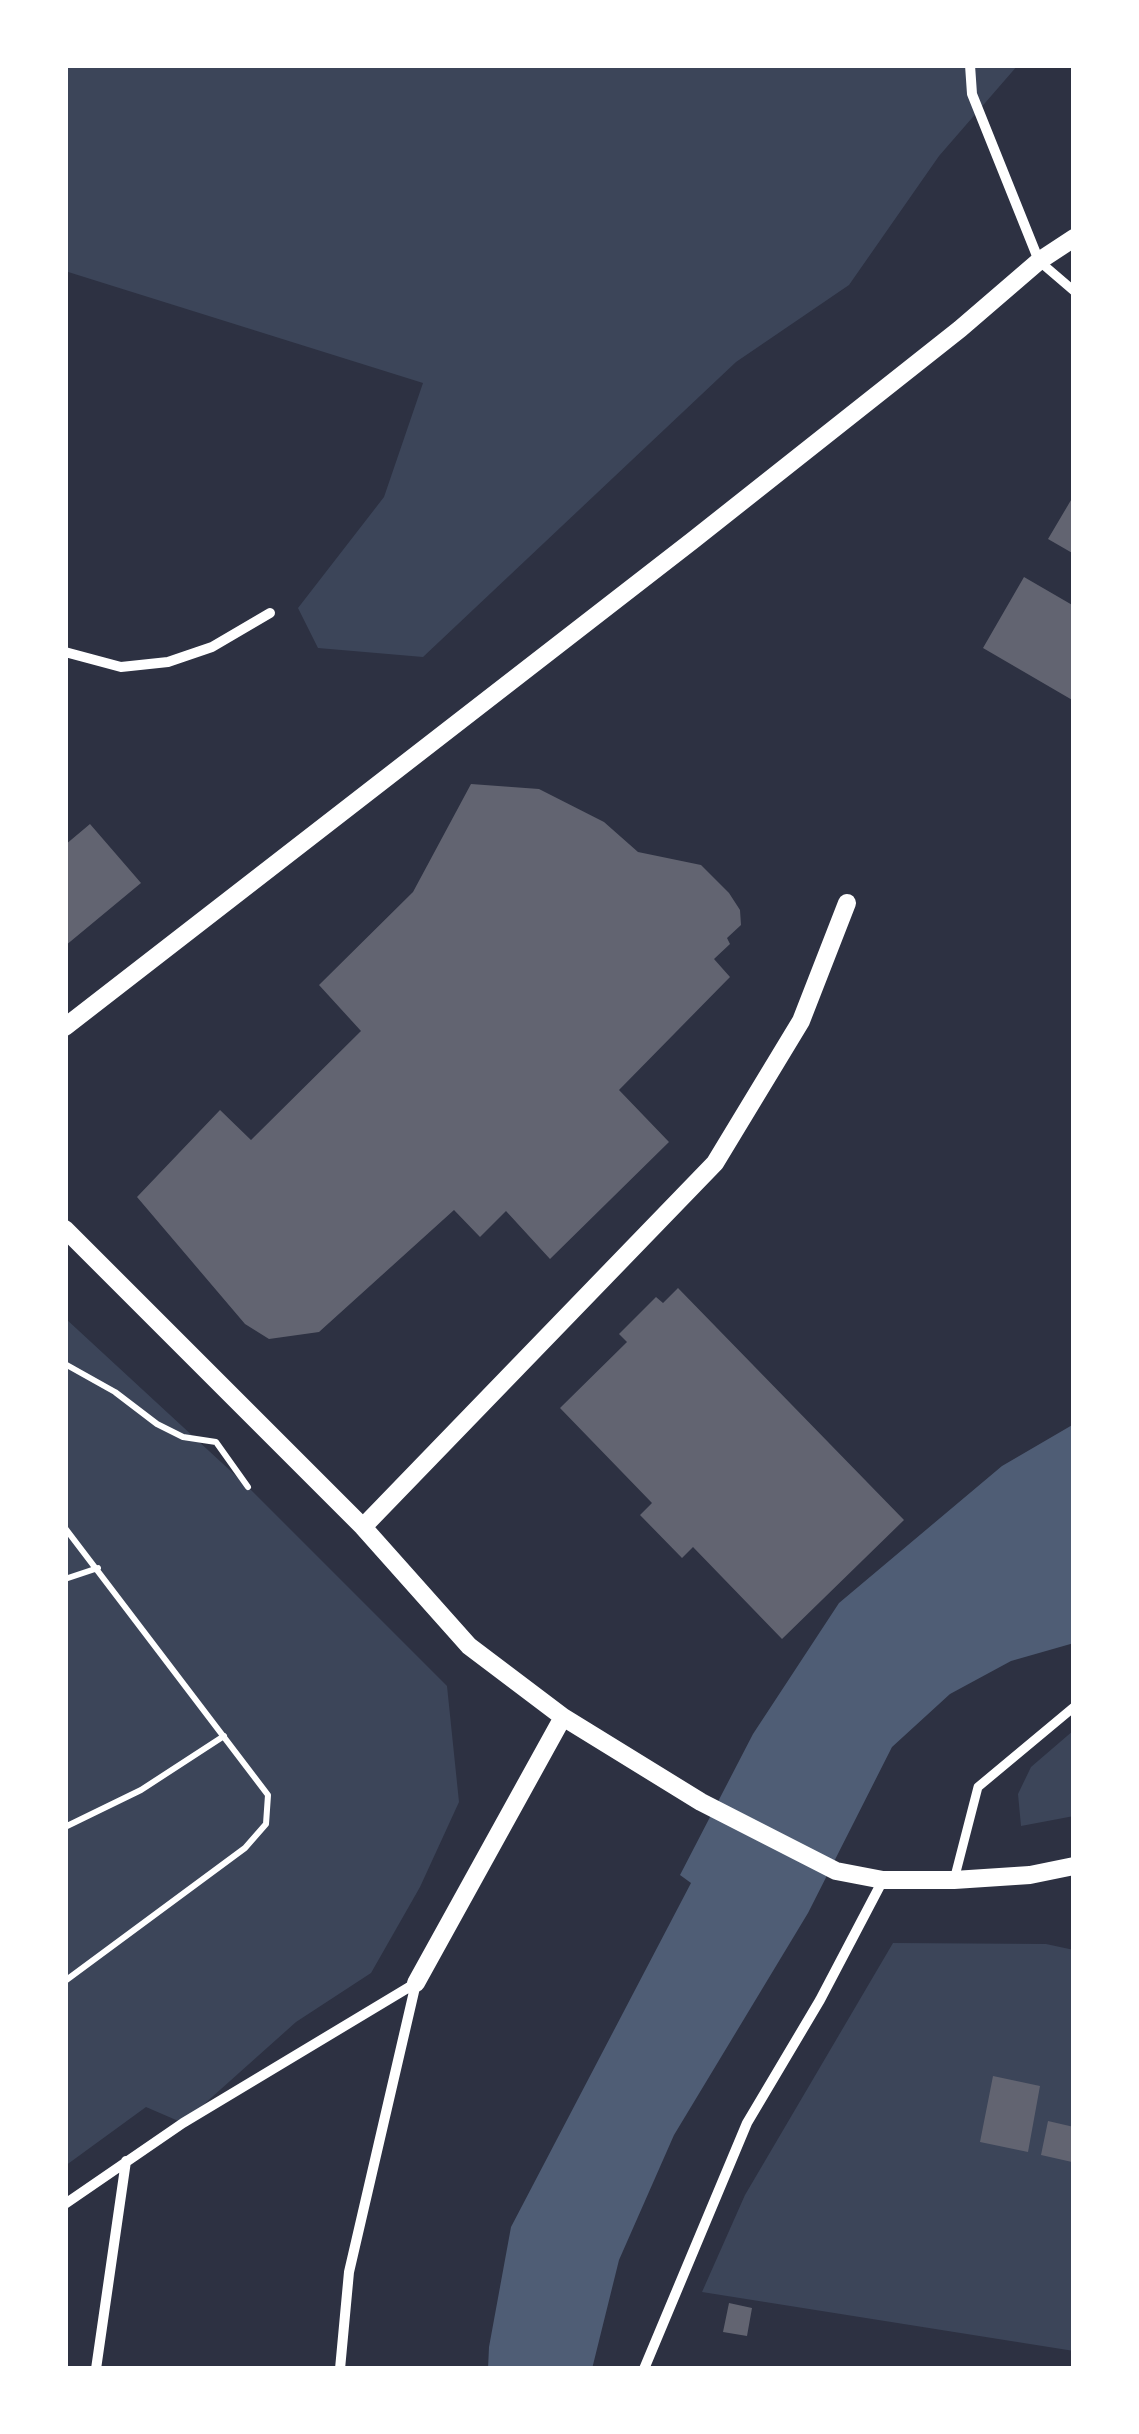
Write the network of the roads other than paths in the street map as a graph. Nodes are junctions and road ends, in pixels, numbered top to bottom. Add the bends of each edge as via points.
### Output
1 (970, 65) edge
2 (1074, 238) edge
3 (1039, 261) junction
4 (1074, 291) edge
5 (270, 613) dead end
6 (65, 652) edge
7 (846, 903) dead end
8 (65, 1028) edge
9 (65, 1229) edge
10 (363, 1527) junction
11 (1074, 1707) edge
12 (563, 1717) junction
13 (1074, 1866) edge
14 (883, 1880) junction
15 (954, 1880) junction
16 (416, 1983) junction
17 (126, 2162) junction
18 (65, 2204) edge
19 (96, 2369) edge
20 (340, 2369) edge
21 (644, 2369) edge

1 - 3 street via 972,94
2 - 3 street
3 - 4 street
3 - 8 street via 722,517
5 - 6 street via 168,662 121,668
7 - 10 street via 800,1021 714,1163
9 - 10 street
10 - 12 street via 469,1646
11 - 15 street via 978,1787
12 - 14 street via 701,1802 836,1872
12 - 16 street
13 - 15 street
14 - 15 street
14 - 21 street via 747,2124
16 - 17 street
16 - 20 street via 350,2272
17 - 18 street
17 - 19 street

